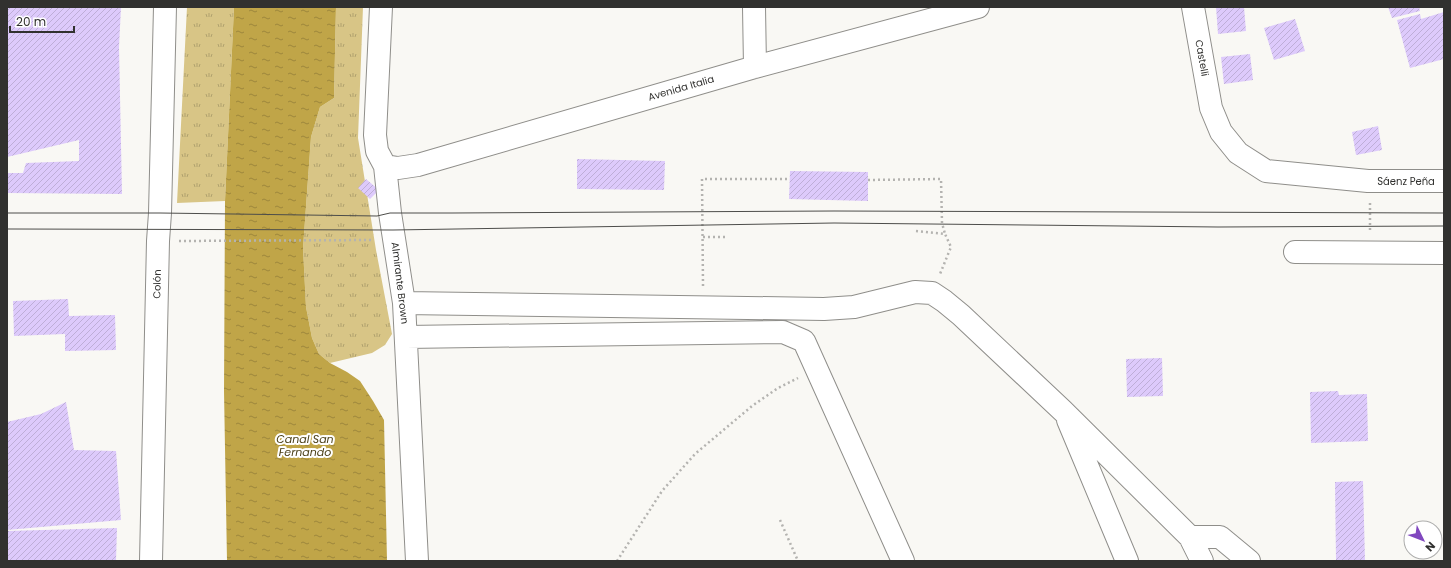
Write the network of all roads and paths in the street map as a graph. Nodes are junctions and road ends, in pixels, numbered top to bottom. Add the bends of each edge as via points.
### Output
1 (165, 7) edge
2 (381, 7) edge
3 (754, 7) edge
4 (978, 7) edge
5 (1193, 7) edge
6 (755, 67) junction
7 (385, 166) junction
8 (790, 179) dead end
9 (868, 180) dead end
10 (1368, 181) junction
11 (1444, 181) edge
12 (916, 231) dead end
13 (945, 234) junction
14 (703, 237) junction
15 (726, 237) dead end
16 (361, 240) dead end
17 (158, 241) junction
18 (1295, 252) dead end
19 (1367, 252) junction
20 (1444, 253) edge
21 (932, 293) junction
22 (404, 303) junction
23 (704, 307) junction
24 (406, 337) junction
25 (799, 378) dead end
26 (1063, 411) junction
27 (780, 520) dead end
28 (1190, 537) junction
29 (150, 561) edge
30 (417, 561) edge
31 (617, 561) edge
32 (798, 561) edge
33 (903, 561) edge
34 (1127, 561) edge
35 (1202, 561) edge
36 (1249, 561) edge

1 - 17 street, Colón
2 - 7 street, Almirante Brown via 375,135 378,151
3 - 6 street
4 - 6 street, Avenida Italia
5 - 10 street, Castelli via 1211,108 1221,132 1238,153 1266,171
6 - 7 street, Avenida Italia via 418,165 398,168
7 - 22 street, Almirante Brown
8 - 14 path via 702,179
9 - 13 path via 941,179 942,224
10 - 11 street, Sáenz Peña
10 - 19 path via 1371,222
12 - 13 path
13 - 21 path via 951,247
14 - 15 path
14 - 23 path
16 - 17 path
17 - 29 street, Colón
18 - 19 street
19 - 20 street
21 - 23 street via 915,292 854,307 824,309
21 - 26 street via 961,315
22 - 23 street
22 - 24 street, Almirante Brown
24 - 30 street, Almirante Brown
24 - 33 street via 783,332 804,341
25 - 31 path via 778,388 752,406 695,454 662,491
26 - 28 street
26 - 34 street
27 - 32 path
28 - 35 street
28 - 36 street via 1220,537

